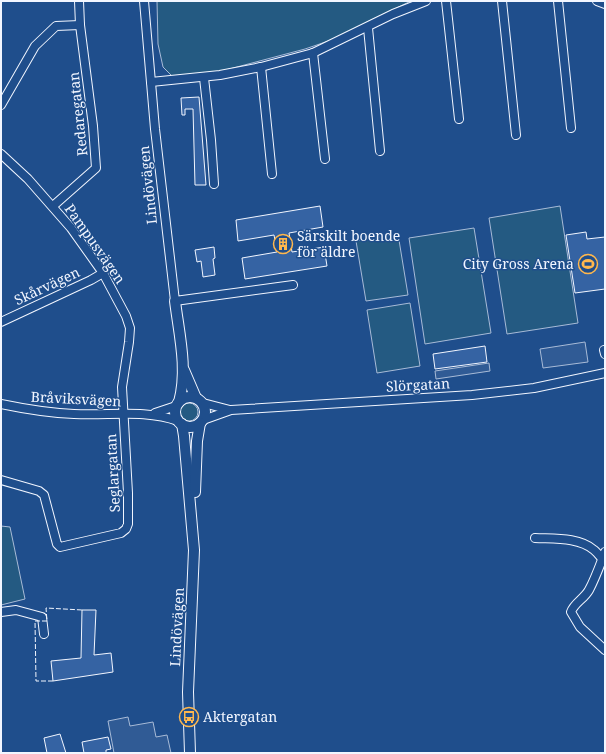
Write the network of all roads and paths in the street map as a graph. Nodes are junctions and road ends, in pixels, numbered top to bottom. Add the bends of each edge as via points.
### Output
1 (79, 1) edge
2 (144, 1) edge
3 (426, 1) edge
4 (446, 1) edge
5 (502, 1) edge
6 (558, 1) edge
7 (597, 1) edge
8 (605, 4) edge
9 (80, 25) junction
10 (368, 28) junction
11 (313, 53) junction
12 (261, 67) junction
13 (204, 78) junction
14 (151, 82) junction
15 (1, 105) edge
16 (459, 119) dead end
17 (571, 128) dead end
18 (516, 135) dead end
19 (380, 151) dead end
20 (1, 154) edge
21 (325, 159) dead end
22 (272, 174) dead end
23 (214, 184) dead end
24 (53, 206) junction
25 (103, 273) junction
26 (294, 285) dead end
27 (175, 301) junction
28 (1, 322) edge
29 (183, 366) junction
30 (605, 373) edge
31 (199, 400) junction
32 (1, 404) edge
33 (178, 404) junction
34 (231, 410) junction
35 (150, 414) junction
36 (123, 415) junction
37 (202, 421) junction
38 (180, 422) junction
39 (1, 480) edge
40 (193, 532) junction
41 (535, 538) dead end
42 (604, 558) edge
43 (1, 612) edge
44 (44, 634) dead end
45 (605, 650) edge
46 (189, 724) junction
47 (190, 753) edge
48 (194, 753) edge

1 - 9 street, Redaregatan
2 - 14 street, Lindövägen
3 - 10 street via 393,14
4 - 16 street
5 - 18 street
6 - 17 street
7 - 8 street
9 - 15 street via 56,26 35,46
9 - 24 street, Redaregatan via 96,168
10 - 11 street
10 - 19 street
11 - 12 street
11 - 21 street
12 - 13 street
12 - 22 street
13 - 14 street
13 - 23 street
14 - 27 street, Lindövägen
20 - 24 street, Pampusvägen via 28,178
24 - 25 street, Pampusvägen
25 - 28 street, Skårvägen
25 - 36 street, Pampusvägen via 130,328 122,387
26 - 27 street
27 - 29 main road, Lindövägen
29 - 31 main road, Lindövägen
29 - 33 main road, Lindövägen
30 - 34 street, Slörgatan via 534,388 472,395
31 - 33 main road via 187,397
31 - 34 street, Slörgatan
31 - 37 main road via 205,411
32 - 36 street, Bråviksvägen via 74,414
33 - 35 street, Bråviksvägen
33 - 38 main road via 176,416
34 - 37 street, Slörgatan
35 - 36 street, Bråviksvägen
35 - 38 street, Bråviksvägen via 166,416
36 - 39 street, Seglargatan via 128,524 121,533 60,547 44,495 39,491
37 - 38 main road via 191,427
37 - 40 main road, Lindövägen via 197,441
38 - 40 main road, Lindövägen via 184,436
40 - 46 main road, Lindövägen
41 - 42 street via 582,543
42 - 45 street via 588,590 581,600 572,606 571,612 580,627
43 - 44 street via 16,610 42,617
46 - 47 main road, Lindövägen
46 - 48 main road, Lindövägen

